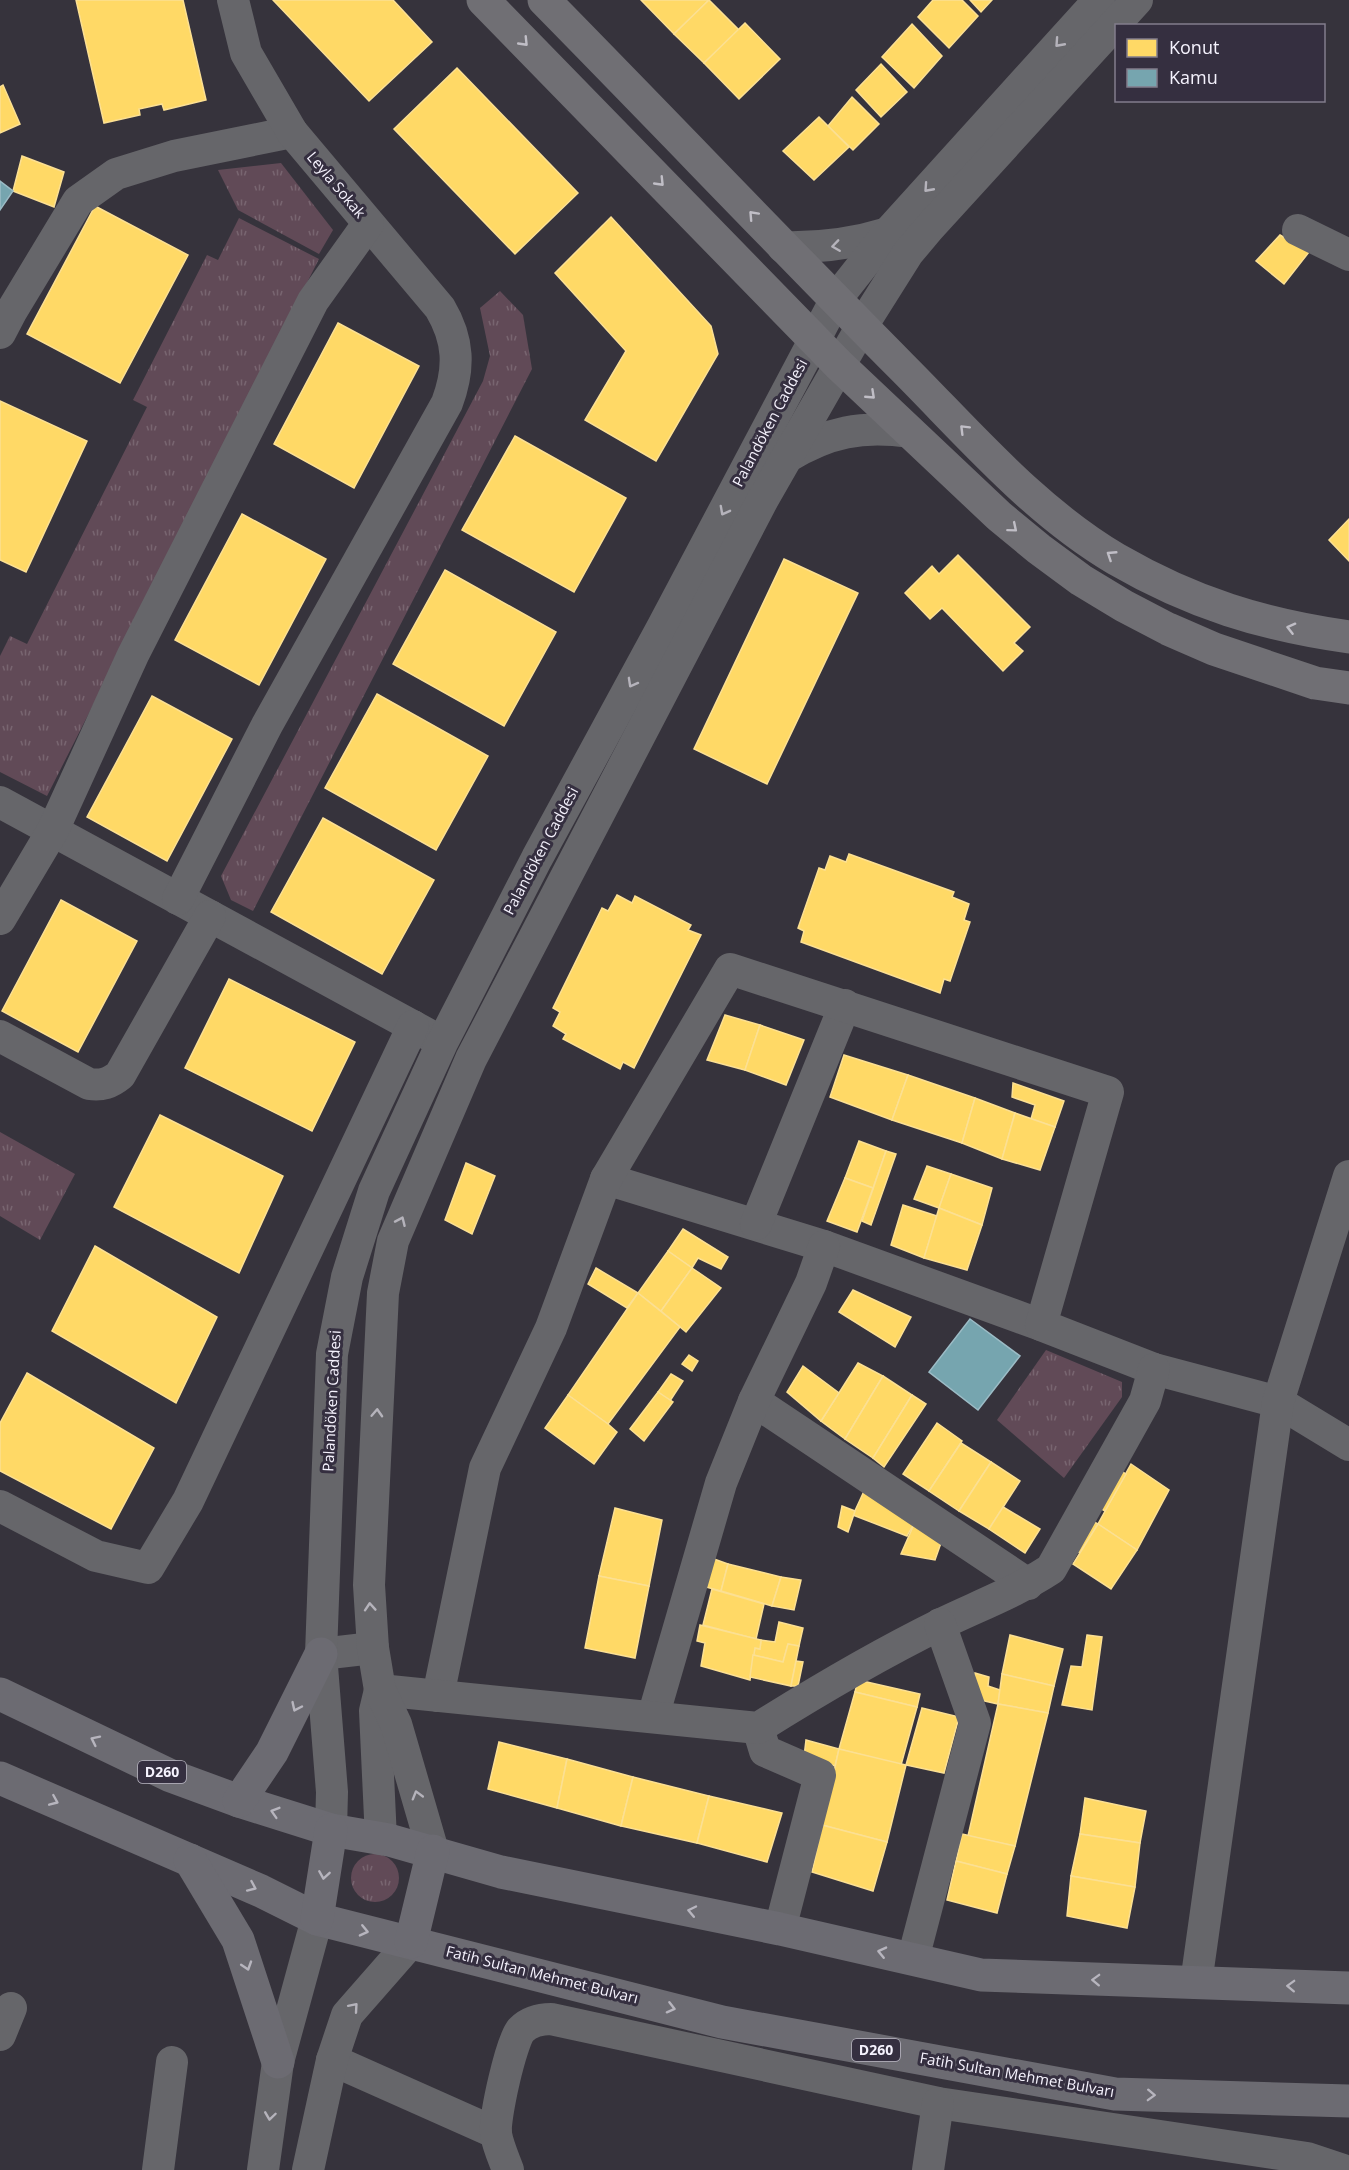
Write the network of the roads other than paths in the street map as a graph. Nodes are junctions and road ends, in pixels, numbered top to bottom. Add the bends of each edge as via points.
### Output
1 (233, 0) edge
2 (483, 0) edge
3 (544, 0) edge
4 (1099, 0) edge
5 (1137, 0) edge
6 (1115, 24) edge
7 (1115, 24) edge
8 (292, 132) junction
9 (368, 224) junction
10 (1298, 230) dead end
11 (888, 233) junction
12 (783, 247) junction
13 (1349, 255) edge
14 (836, 299) junction
15 (862, 326) junction
16 (0, 333) edge
17 (814, 340) junction
18 (839, 365) junction
19 (910, 432) junction
20 (787, 457) junction
21 (1349, 637) edge
22 (1349, 688) edge
23 (0, 801) edge
24 (53, 830) junction
25 (178, 899) junction
26 (210, 916) junction
27 (0, 919) edge
28 (845, 1005) junction
29 (413, 1026) junction
30 (0, 1036) edge
31 (442, 1042) junction
32 (471, 1059) junction
33 (1349, 1176) edge
34 (606, 1179) junction
35 (756, 1224) junction
36 (824, 1246) junction
37 (1041, 1325) junction
38 (1154, 1369) junction
39 (754, 1401) junction
40 (1278, 1402) junction
41 (1349, 1445) edge
42 (0, 1506) edge
43 (1028, 1584) junction
44 (940, 1624) junction
45 (373, 1648) junction
46 (321, 1654) junction
47 (380, 1690) junction
48 (0, 1694) edge
49 (438, 1696) junction
50 (653, 1717) junction
51 (758, 1728) junction
52 (0, 1778) edge
53 (239, 1801) junction
54 (331, 1830) junction
55 (381, 1839) junction
56 (433, 1851) junction
57 (190, 1860) junction
58 (317, 1920) junction
59 (780, 1929) junction
60 (411, 1942) junction
61 (913, 1959) junction
62 (1196, 1983) junction
63 (1349, 1988) edge
64 (332, 2060) junction
65 (172, 2062) dead end
66 (278, 2062) junction
67 (1349, 2101) edge
68 (938, 2103) junction
69 (496, 2133) junction
70 (158, 2170) edge
71 (263, 2170) edge
72 (308, 2170) edge
73 (508, 2170) edge
74 (928, 2170) edge
75 (1343, 2170) edge

1 - 8 street, Leyla Sokak via 246,53
2 -> 17 main road
12 -> 3 main road
4 -> 11 street, Palandöken Caddesi
5 - 7 street, Palandöken Caddesi
6 - 15 street, Palandöken Caddesi via 929,228
8 - 9 street, Leyla Sokak
8 - 16 street via 174,156 116,174 78,201
9 - 24 street via 313,301 133,655
9 - 25 street, Leyla Sokak via 451,325 455,342 454,384 267,725
10 - 13 street
11 -> 12 street via 833,247
11 - 14 street, Palandöken Caddesi
12 - 14 main road
14 - 15 main road
14 - 17 street, Palandöken Caddesi
15 - 18 street, Palandöken Caddesi
21 -> 15 main road via 1236,614 1168,587 1115,558 1064,523 1007,472
17 - 18 main road
17 -> 31 street, Palandöken Caddesi
18 -> 19 main road
18 - 20 street, Palandöken Caddesi
19 - 20 street via 849,430 806,445
19 -> 22 main road via 1039,549 1124,606 1214,649 1315,683
20 - 32 street, Palandöken Caddesi
23 - 24 street
24 - 25 street
24 - 27 street
25 - 26 street
26 - 29 street
26 - 30 street via 115,1080 89,1084
28 - 34 street via 730,969
28 - 35 street
28 - 37 street via 1108,1092
29 - 31 street
29 - 42 street via 188,1501 147,1568 96,1556
31 - 32 street
31 - 46 street, Palandöken Caddesi via 374,1191 338,1316 332,1354
45 -> 32 street, Palandöken Caddesi via 369,1585 387,1267 393,1240
33 - 40 street
34 - 35 street
34 - 49 street via 551,1328 485,1468
35 - 36 street
36 - 37 street
36 - 39 street via 811,1283
37 - 38 street
38 - 40 street
38 - 43 street via 1145,1401 1051,1569
39 - 43 street
39 - 50 street via 721,1483
40 - 41 street
40 - 62 street
43 - 44 street
44 - 51 street
44 - 61 street via 975,1723
45 - 46 street
45 - 47 street, Palandöken Caddesi
46 -> 53 highway via 272,1752
46 - 54 street, Palandöken Caddesi via 332,1792
47 - 49 street
47 - 55 street, Palandöken Caddesi via 375,1711
56 -> 47 street, Palandöken Caddesi via 396,1724
53 -> 48 highway, D260 via 171,1776
49 - 50 street
50 - 51 street
51 - 59 street via 765,1751 820,1774
52 -> 57 highway, D260
54 -> 53 highway, D260
54 - 55 highway, D260
54 -> 58 highway
55 - 56 highway, D260
59 -> 56 highway, D260 via 501,1872
56 - 60 highway
57 -> 58 highway, D260
57 -> 66 highway via 238,1940
58 -> 60 highway, D260
58 - 66 street
61 -> 59 highway, D260
64 -> 60 street via 347,2015
60 -> 67 highway, Fatih Sultan Mehmet Bulvarı / D260 via 722,2022 1115,2094
62 -> 61 highway, D260 via 981,1976
63 -> 62 highway, D260
64 - 69 street
64 - 72 street
65 - 70 street
66 -> 71 street
68 - 69 street via 542,2019 527,2025 516,2039
68 - 74 street
68 - 75 street via 1307,2158
69 - 73 street

